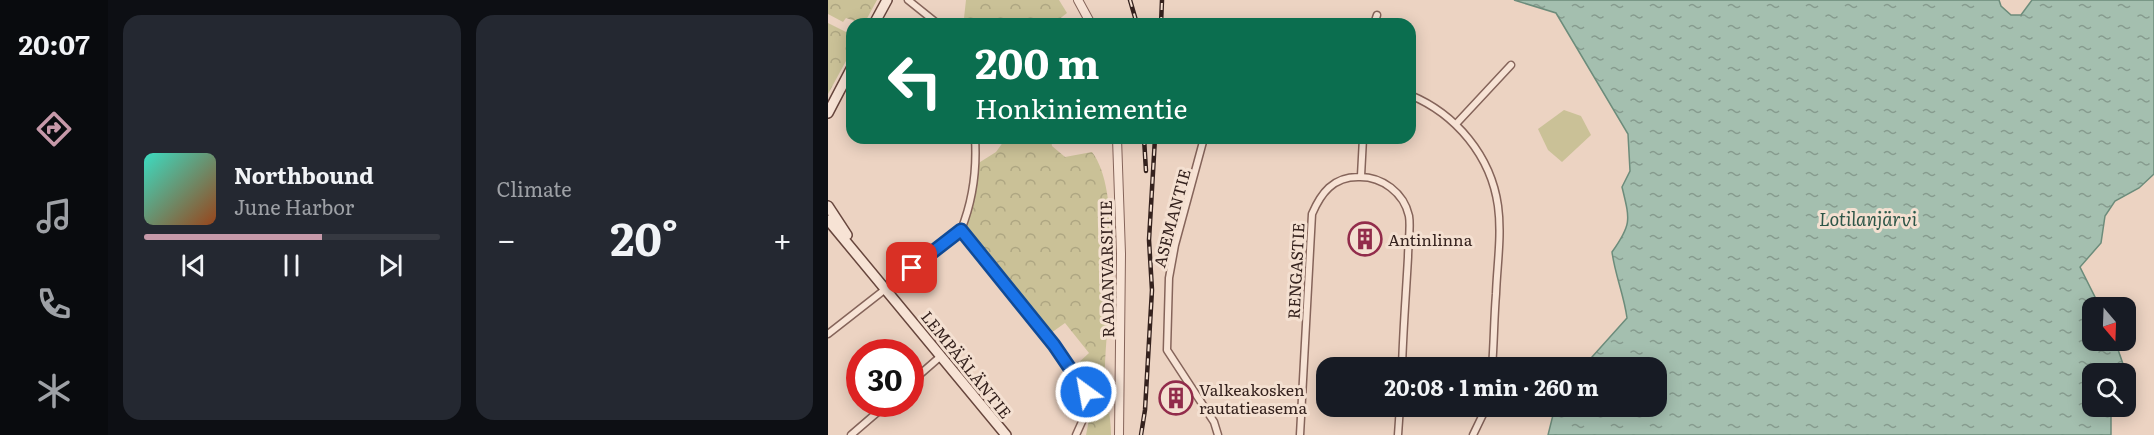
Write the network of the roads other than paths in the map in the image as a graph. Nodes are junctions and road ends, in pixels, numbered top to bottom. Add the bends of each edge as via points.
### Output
1 (887, 0) edge
2 (908, 0) edge
3 (1078, 0) edge
4 (1377, 15) dead end
5 (877, 18) edge
6 (930, 18) edge
7 (1088, 18) edge
8 (1376, 18) edge
9 (1511, 65) dead end
10 (846, 78) edge
11 (1416, 98) edge
12 (828, 113) edge
13 (1456, 124) junction
14 (975, 144) edge
15 (1117, 144) edge
16 (1202, 144) edge
17 (1363, 144) edge
18 (1361, 176) junction
19 (828, 206) edge
20 (828, 220) edge
21 (961, 230) junction
22 (860, 255) junction
23 (886, 288) junction
24 (828, 334) edge
25 (941, 356) junction
26 (1403, 357) edge
27 (1493, 357) edge
28 (924, 370) edge
29 (872, 417) edge
30 (1399, 417) edge
31 (1482, 417) edge
32 (851, 435) edge
33 (1006, 435) edge
34 (1076, 435) edge
35 (1119, 435) edge
36 (1218, 435) edge
37 (1300, 435) edge
38 (1398, 435) edge
39 (1473, 435) edge

1 - 5 main road
2 - 6 street
3 - 7 street
4 - 8 street
9 - 13 street
10 - 12 main road
11 - 13 street
13 - 27 street via 1480,155 1498,205
14 - 21 street via 970,207
15 - 35 street, RADANVARSITIE via 1121,254
16 - 36 street, ASEMANTIE via 1169,278 1167,350 1214,422
17 - 18 street
18 - 26 street via 1383,182 1396,191 1409,217
18 - 37 street, RENGASTIE via 1333,184 1320,197 1312,214
19 - 22 main road, LEMPÄÄLÄNTIE
20 - 22 main road, LEMPÄÄLÄNTIE
21 - 23 street
21 - 34 street via 1054,345 1086,392 1085,415
22 - 23 main road, LEMPÄÄLÄNTIE
23 - 24 street
23 - 25 main road, LEMPÄÄLÄNTIE
25 - 28 street
25 - 33 main road, LEMPÄÄLÄNTIE
29 - 32 street
30 - 38 street
31 - 39 street

